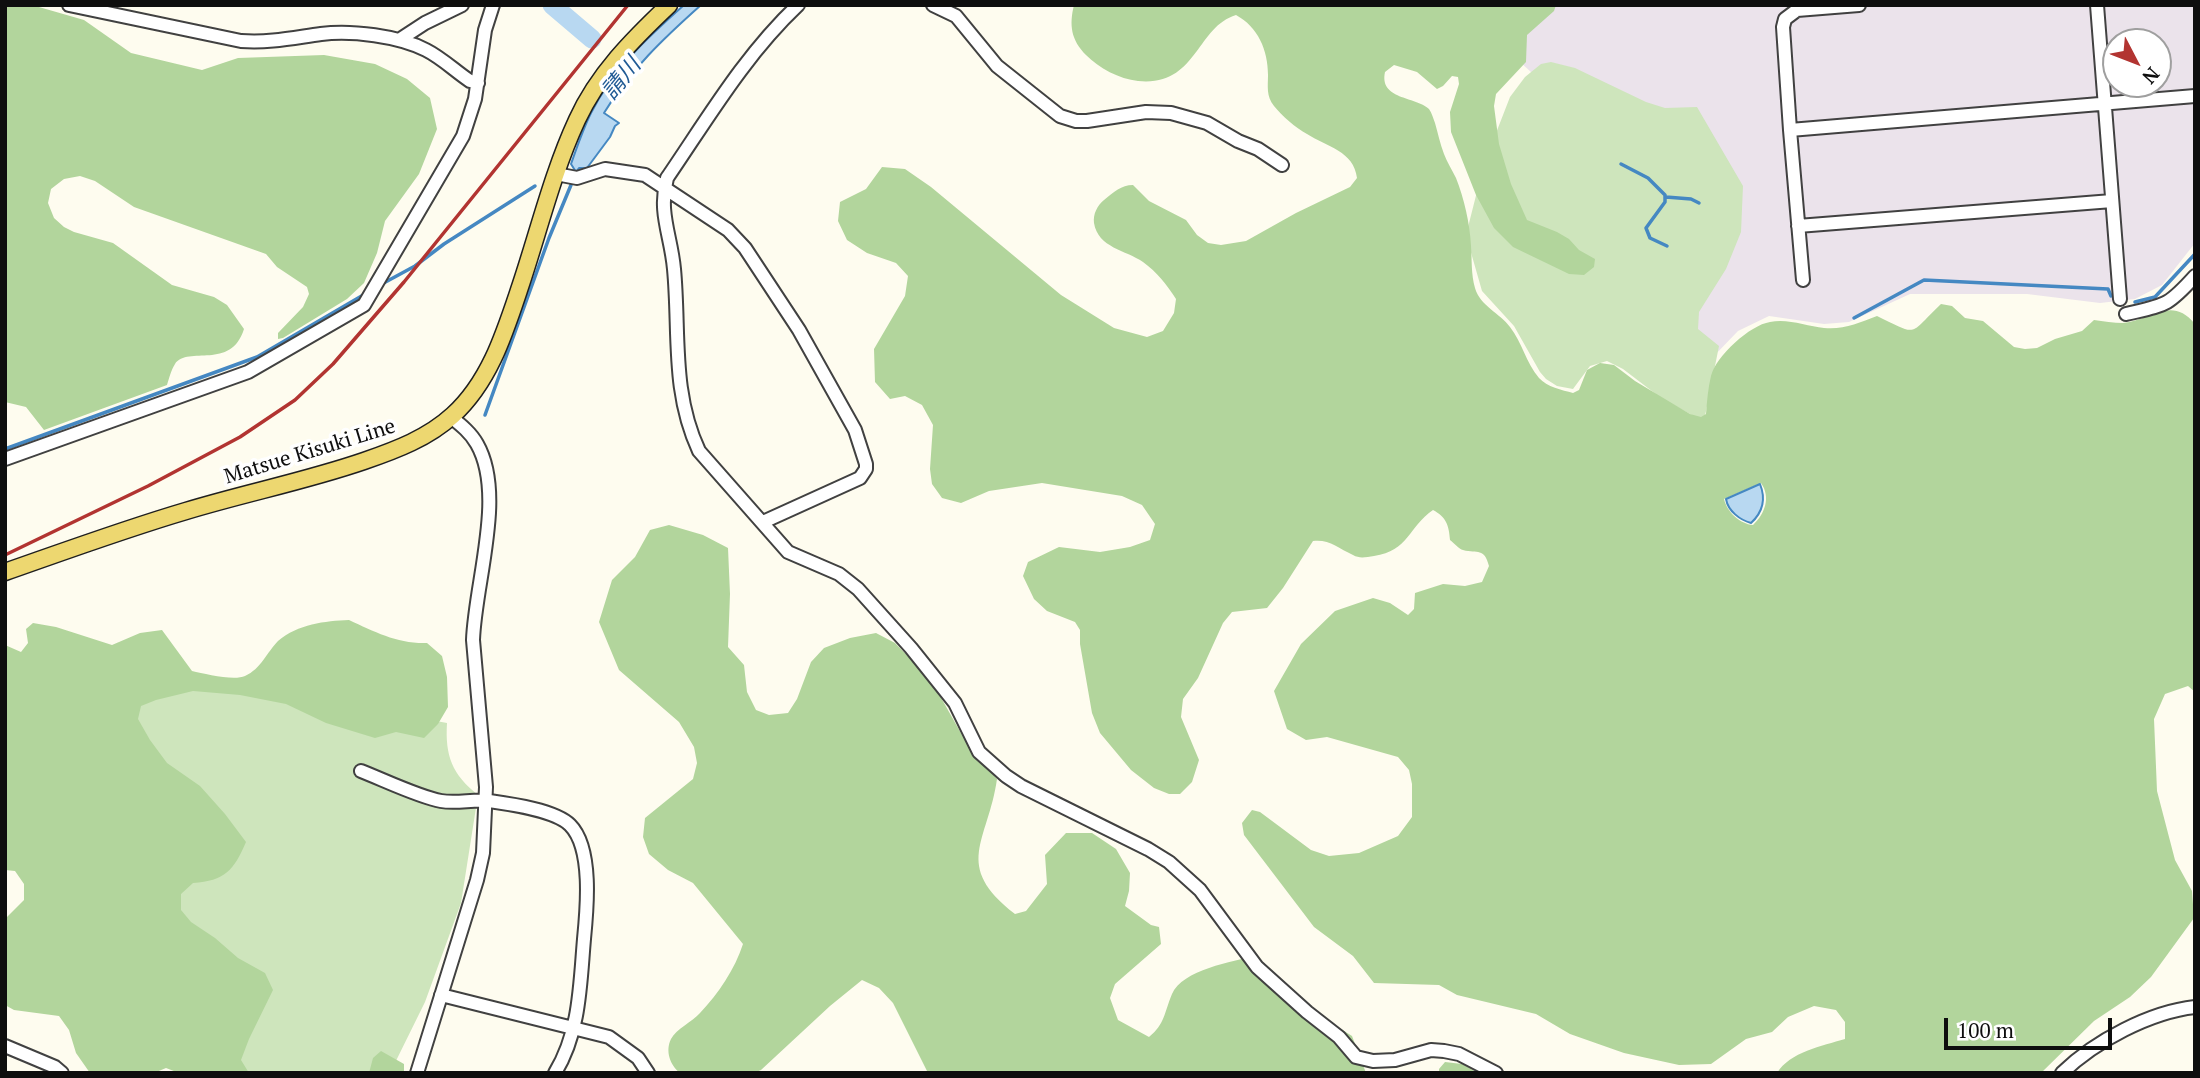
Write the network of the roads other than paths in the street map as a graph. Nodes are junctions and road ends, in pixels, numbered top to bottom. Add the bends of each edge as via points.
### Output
1 (69, 5) edge
2 (462, 5) edge
3 (493, 5) edge
4 (669, 5) edge
5 (798, 5) edge
6 (933, 5) edge
7 (1859, 5) edge
8 (2097, 5) edge
9 (400, 40) junction
10 (478, 83) junction
11 (2195, 96) edge
12 (2105, 104) junction
13 (1790, 130) junction
14 (1282, 164) dead end
15 (556, 174) junction
16 (664, 190) junction
17 (2112, 201) junction
18 (1798, 226) junction
19 (2195, 276) edge
20 (1803, 281) dead end
21 (2120, 299) dead end
22 (2126, 314) dead end
23 (451, 417) junction
24 (5, 459) edge
25 (763, 522) junction
26 (5, 572) edge
27 (361, 771) dead end
28 (486, 800) junction
29 (441, 995) junction
30 (2195, 1007) edge
31 (574, 1028) junction
32 (5, 1046) edge
33 (62, 1073) edge
34 (417, 1073) edge
35 (555, 1073) edge
36 (648, 1073) edge
37 (1496, 1073) edge
38 (2062, 1073) edge

1 - 9 street via 241,41 270,43 323,33
2 - 9 street
3 - 10 street
4 - 15 main road, Matsue Kisuki Line via 615,61 592,93
5 - 16 street via 744,64 667,178
6 - 14 street via 956,16 996,66 1060,116 1087,121 1171,113 1207,123
7 - 13 street via 1797,10 1785,19
8 - 12 street
9 - 10 street via 428,51
10 - 24 street via 457,147 364,305 248,372
11 - 12 street
12 - 13 street
12 - 17 street
13 - 18 street
15 - 16 street via 577,178 605,169 645,175
15 - 23 main road, Matsue Kisuki Line via 504,334 488,371
16 - 25 street via 662,204 674,269 680,389 690,432 699,451
16 - 25 street via 729,230 746,248 799,330 855,430 865,458 866,469 860,478
17 - 18 street
17 - 21 street
18 - 20 street
19 - 22 street via 2164,306
23 - 26 main road, Matsue Kisuki Line via 422,438 329,473 139,525
23 - 28 street via 477,443 489,485 489,519 472,640
25 - 37 street via 788,552 839,574 858,589 955,703 979,752 1021,786 1169,862 1200,890 1257,967 1356,1057 1373,1062 1444,1051
27 - 28 street via 442,801
28 - 29 street via 477,880
28 - 31 street via 562,819 580,843 586,910
29 - 31 street
29 - 34 street
30 - 38 street via 2120,1032
31 - 35 street
31 - 36 street via 615,1041 638,1058
32 - 33 street

